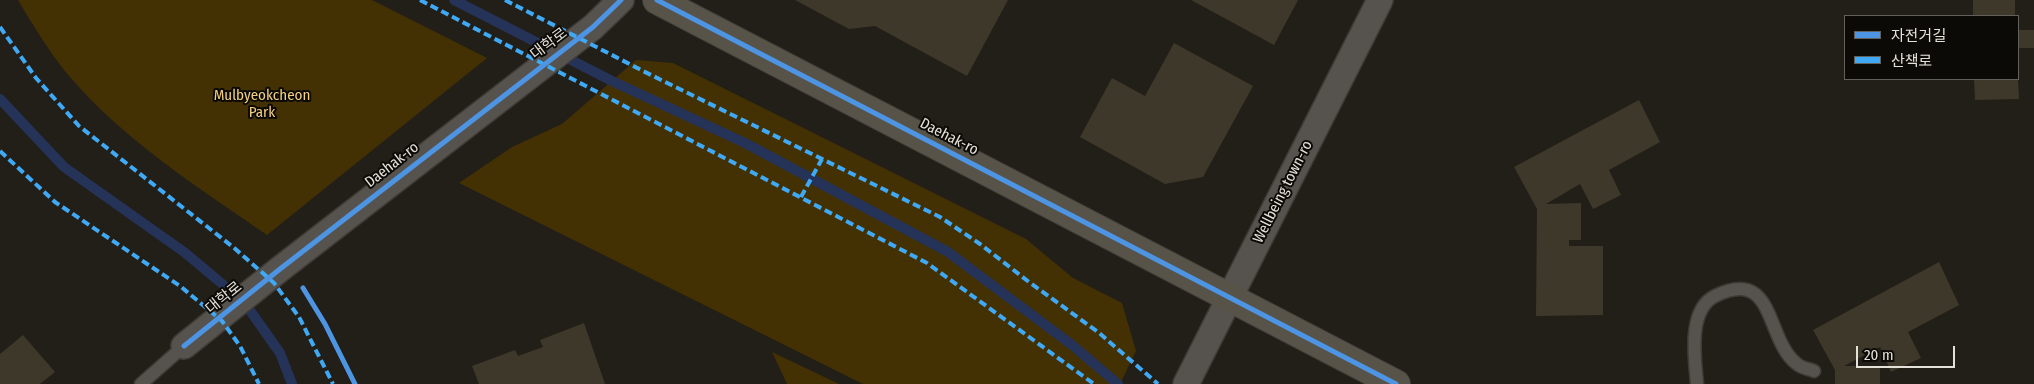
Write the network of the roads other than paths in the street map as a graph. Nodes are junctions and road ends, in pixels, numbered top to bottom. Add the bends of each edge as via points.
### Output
1 (622, 0) edge
2 (657, 0) edge
3 (1380, 0) edge
4 (520, 82) joint
5 (280, 269) joint
6 (1231, 297) junction
7 (184, 346) joint
8 (1814, 371) dead end
9 (141, 384) edge
10 (1186, 384) edge
11 (1396, 384) edge
12 (1697, 384) edge

1 - 4 street, 대학로
2 - 6 street, Daehak-ro
3 - 6 street, Wellbeing town-ro
4 - 5 street, Daehak-ro
5 - 7 street, 대학로
6 - 10 street, Wellbeing town-ro
6 - 11 street, Daehak-ro
7 - 9 lane
8 - 12 lane via 1797,364 1783,346 1765,304 1749,290 1732,289 1712,297 1697,316 1694,342

